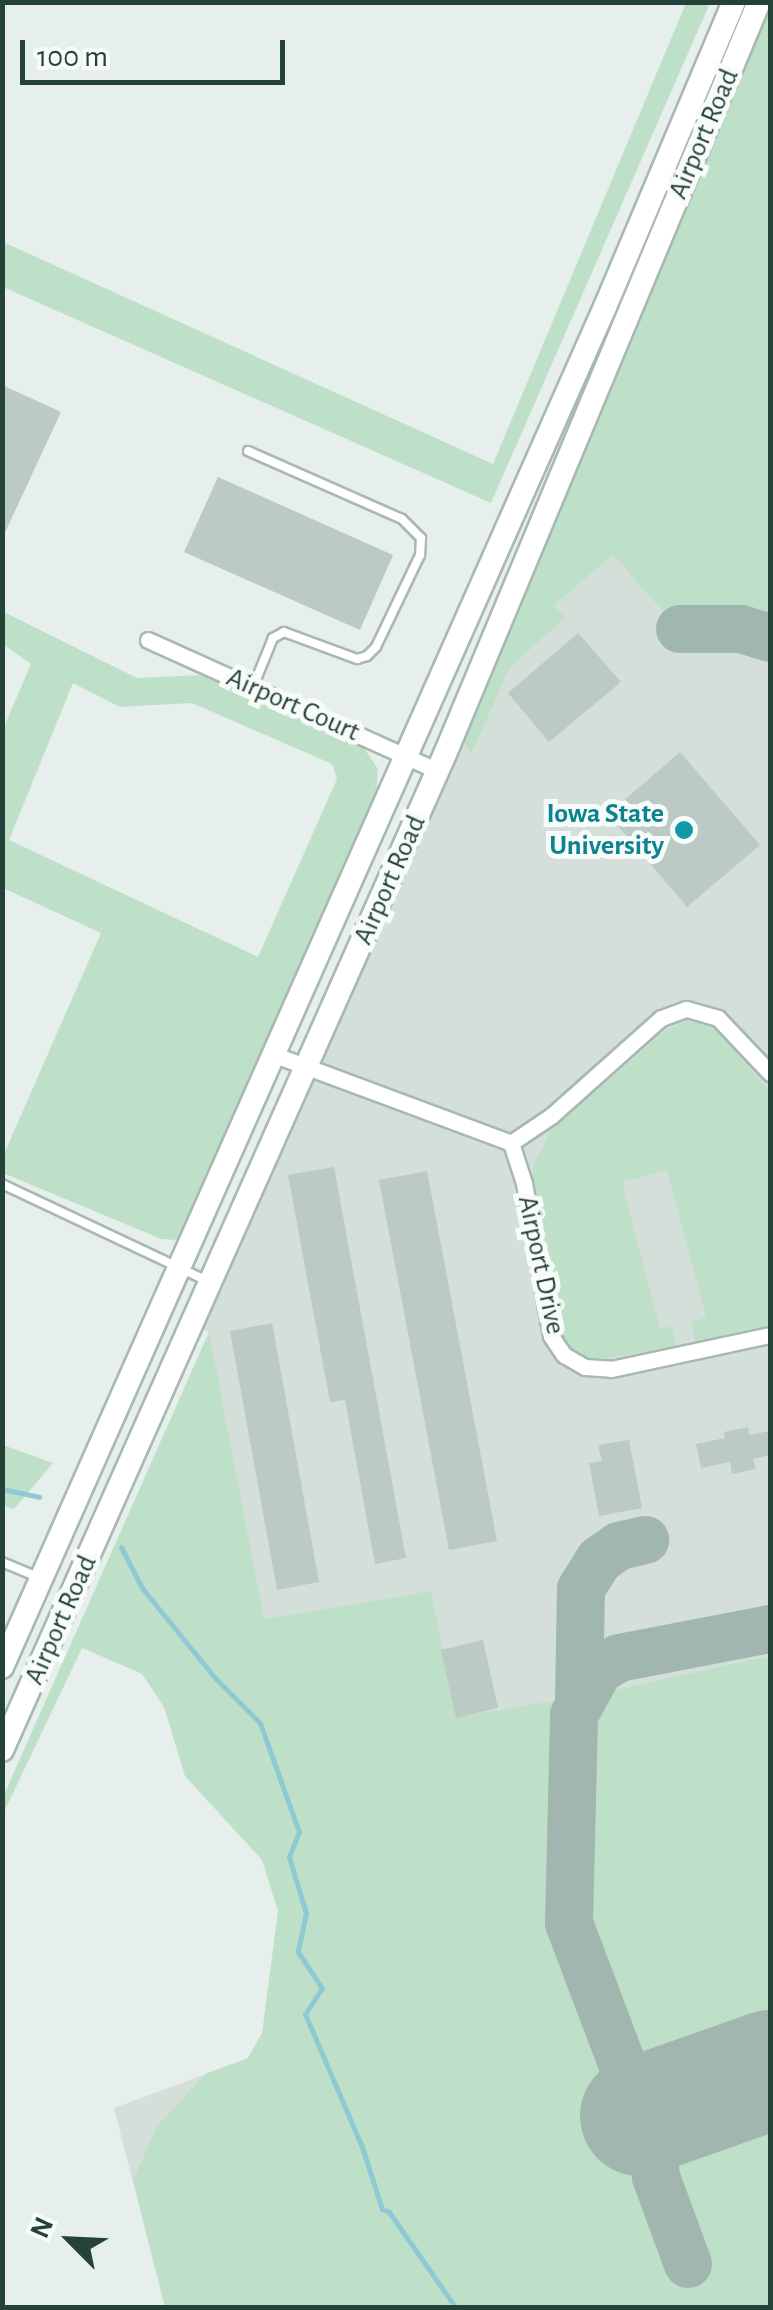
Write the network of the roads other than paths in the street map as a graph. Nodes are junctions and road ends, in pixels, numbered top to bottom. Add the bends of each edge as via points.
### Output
1 (734, 2) edge
2 (759, 2) edge
3 (248, 451) dead end
4 (148, 640) dead end
5 (252, 686) junction
6 (406, 756) junction
7 (438, 770) junction
8 (275, 1055) junction
9 (307, 1069) junction
10 (770, 1073) edge
11 (510, 1143) junction
12 (2, 1184) edge
13 (180, 1270) junction
14 (211, 1283) junction
15 (770, 1334) edge
16 (2, 1562) edge
17 (42, 1579) junction
18 (2, 1667) edge
19 (5, 1740) edge

1 - 6 main road, Airport Road
2 - 7 main road, Airport Road
3 - 5 lane via 402,518 421,538 420,556 367,656 356,659 284,632 273,638
4 - 5 street, Airport Court
5 - 6 street, Airport Court
6 - 7 street, Airport Court
6 - 8 main road, Airport Road
7 - 9 main road, Airport Road
8 - 9 street
8 - 13 main road, Airport Road
9 - 11 street
9 - 14 main road, Airport Road
10 - 11 street via 718,1018 686,1009 661,1018 551,1116
11 - 15 street, Airport Drive via 524,1183 551,1336 564,1355 585,1367 611,1369
12 - 13 lane
13 - 14 lane
13 - 17 main road, Airport Road
14 - 19 main road, Airport Road
16 - 17 lane
17 - 18 main road, Airport Road

